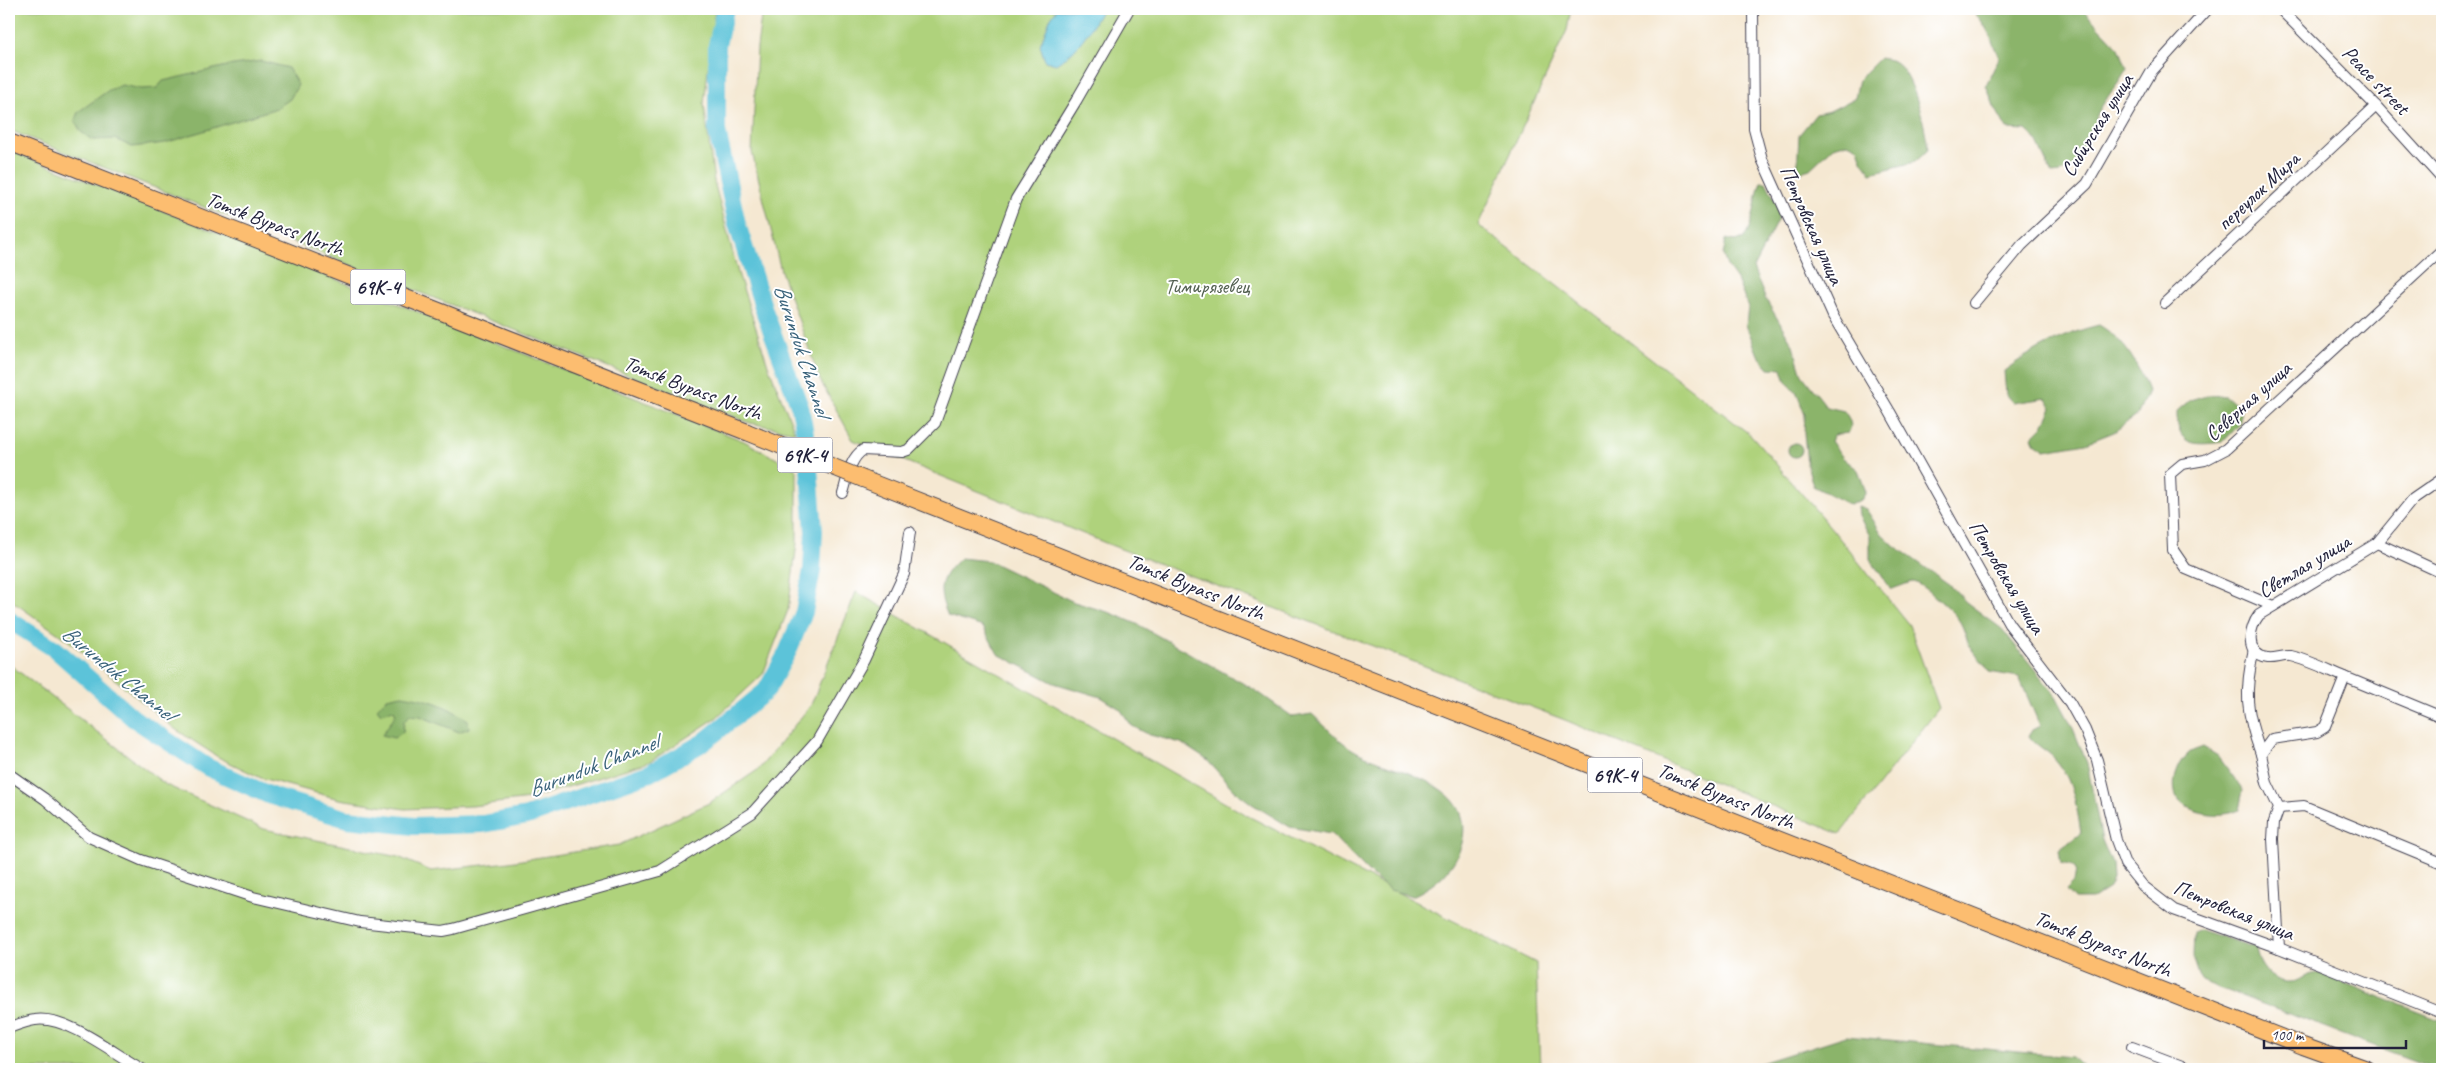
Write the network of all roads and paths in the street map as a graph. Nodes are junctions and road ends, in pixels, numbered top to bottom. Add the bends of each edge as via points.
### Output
1 (1129, 9) edge
2 (1753, 9) edge
3 (2208, 9) edge
4 (2280, 9) edge
5 (2376, 106) junction
6 (9, 142) edge
7 (2442, 180) edge
8 (2442, 250) edge
9 (1974, 303) dead end
10 (2165, 304) dead end
11 (2442, 480) edge
12 (843, 493) dead end
13 (910, 532) dead end
14 (2377, 543) junction
15 (2442, 573) edge
16 (2273, 606) junction
17 (2254, 649) junction
18 (2345, 677) junction
19 (2442, 717) edge
20 (2261, 754) junction
21 (9, 774) edge
22 (2279, 808) junction
23 (2442, 863) edge
24 (2279, 948) junction
25 (2442, 1013) edge
26 (9, 1028) edge
27 (2132, 1047) dead end
28 (142, 1069) edge
29 (2190, 1069) edge
30 (2367, 1069) edge

1 - 12 street via 1016,199 935,423 908,450 863,450 858,453
2 - 24 street, Петровская улица via 1754,129 1762,159 1833,316 2009,624 2070,703 2085,730 2097,760 2125,864 2143,886 2174,910
3 - 9 street, Сибирская улица via 2152,71 2087,184 2022,245
4 - 5 street, Peace street
5 - 7 street, Peace street
5 - 10 street, переулок Мира
6 - 30 main road, Tomsk Bypass North / 69К-4, bridge
8 - 16 street, Северная улица via 2226,449 2205,460 2182,464 2170,474 2173,550 2179,562 2186,570
11 - 14 street, Светлая улица via 2413,499
13 - 21 street via 904,574 864,660 817,741 752,813 660,872 453,929 429,930 350,919 253,897 141,860 89,837 45,799
14 - 15 street
14 - 16 street, Светлая улица
16 - 17 street, Светлая улица via 2259,615 2249,633
17 - 18 street via 2267,658 2290,656
17 - 20 street, Светлая улица via 2247,679 2248,702 2251,728
18 - 19 street
18 - 20 street via 2325,727 2317,732 2272,739
20 - 22 street via 2267,782
22 - 23 street via 2304,806
22 - 24 street via 2273,839
24 - 25 street, Петровская улица
26 - 28 street via 34,1020 50,1020 66,1025
27 - 29 street

